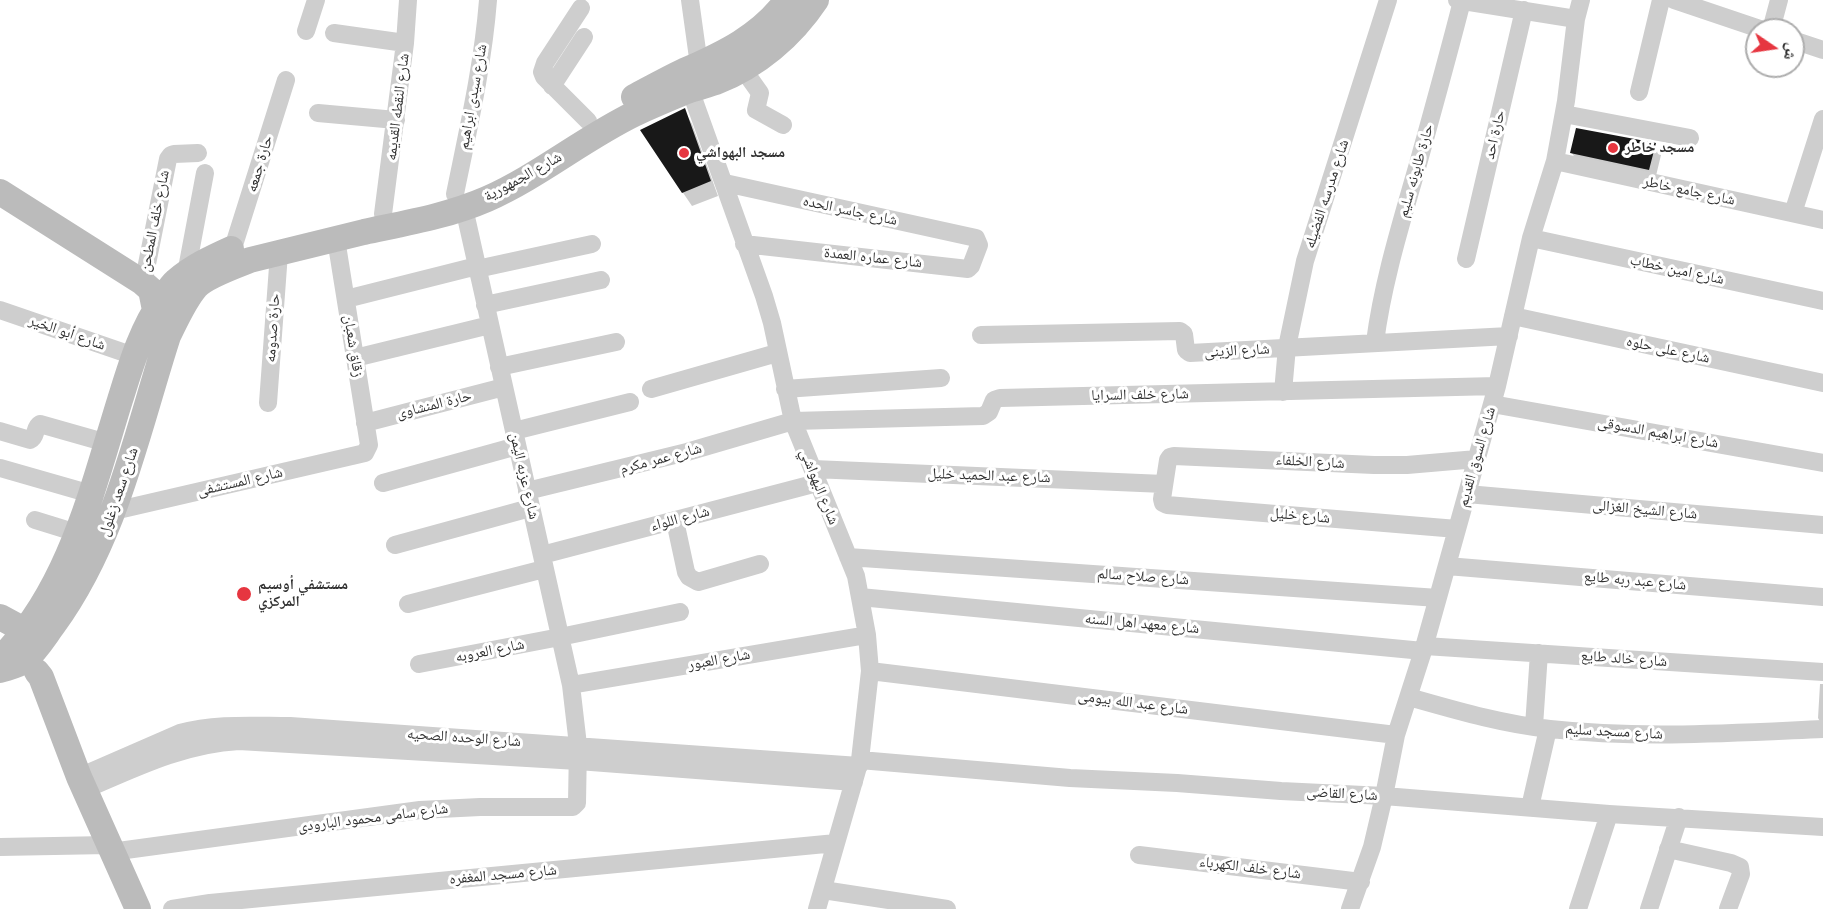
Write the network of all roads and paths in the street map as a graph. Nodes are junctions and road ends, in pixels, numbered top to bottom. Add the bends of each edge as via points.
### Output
1 (316, 0) edge
2 (408, 0) edge
3 (488, 0) edge
4 (690, 0) edge
5 (787, 0) edge
6 (816, 0) edge
7 (1388, 0) edge
8 (1457, 0) edge
9 (1581, 0) edge
10 (1661, 0) edge
11 (1674, 0) edge
12 (1779, 0) edge
13 (1462, 1) edge
14 (1708, 6) edge
15 (581, 8) dead end
16 (1535, 8) edge
17 (1774, 18) edge
18 (1576, 19) junction
19 (1745, 22) edge
20 (306, 31) dead end
21 (334, 33) dead end
22 (584, 37) dead end
23 (405, 43) junction
24 (1805, 44) edge
25 (1823, 50) edge
26 (742, 69) junction
27 (691, 76) junction
28 (286, 80) dead end
29 (552, 86) junction
30 (1639, 92) dead end
31 (318, 113) dead end
32 (1564, 114) junction
33 (1823, 119) edge
34 (396, 120) junction
35 (588, 121) junction
36 (783, 125) dead end
37 (1690, 138) dead end
38 (198, 153) dead end
39 (1555, 161) junction
40 (205, 173) dead end
41 (725, 183) junction
42 (0, 192) edge
43 (459, 201) junction
44 (1793, 213) junction
45 (383, 214) junction
46 (1823, 219) edge
47 (976, 238) joint
48 (1531, 238) junction
49 (336, 239) junction
50 (592, 244) dead end
51 (744, 244) junction
52 (233, 248) junction
53 (279, 253) junction
54 (1466, 259) dead end
55 (477, 268) junction
56 (137, 277) junction
57 (601, 280) dead end
58 (186, 281) junction
59 (346, 299) junction
60 (1823, 301) edge
61 (485, 305) junction
62 (0, 310) edge
63 (155, 310) junction
64 (1513, 316) junction
65 (490, 325) junction
66 (981, 335) dead end
67 (1509, 336) junction
68 (616, 342) dead end
69 (1375, 342) junction
70 (1287, 348) junction
71 (777, 352) junction
72 (134, 356) junction
73 (355, 358) junction
74 (499, 367) junction
75 (941, 378) dead end
76 (1823, 382) edge
77 (1497, 386) junction
78 (504, 387) junction
79 (651, 389) dead end
80 (784, 389) junction
81 (1283, 392) junction
82 (630, 402) dead end
83 (268, 403) dead end
84 (1492, 404) junction
85 (793, 421) junction
86 (364, 423) junction
87 (0, 431) edge
88 (515, 439) junction
89 (107, 443) junction
90 (365, 453) joint
91 (1477, 459) junction
92 (1823, 463) edge
93 (0, 468) edge
94 (815, 476) junction
95 (383, 483) dead end
96 (1164, 484) junction
97 (91, 494) junction
98 (1467, 494) junction
99 (529, 499) junction
100 (114, 511) junction
101 (34, 520) dead end
102 (675, 521) junction
103 (1823, 525) edge
104 (1457, 529) junction
105 (77, 533) junction
106 (395, 545) dead end
107 (848, 556) junction
108 (543, 562) junction
109 (760, 564) dead end
110 (1447, 566) junction
111 (860, 597) junction
112 (1823, 597) edge
113 (1438, 598) junction
114 (408, 604) dead end
115 (53, 607) junction
116 (680, 612) dead end
117 (0, 616) edge
118 (867, 635) junction
119 (31, 637) junction
120 (560, 637) junction
121 (1424, 649) junction
122 (1539, 653) junction
123 (10, 663) edge
124 (419, 664) dead end
125 (870, 671) junction
126 (1823, 672) edge
127 (571, 685) junction
128 (1409, 697) junction
129 (1541, 728) junction
130 (1823, 729) edge
131 (1396, 735) junction
132 (578, 753) junction
133 (858, 769) junction
134 (82, 783) junction
135 (1384, 796) junction
136 (1530, 807) junction
137 (1609, 814) junction
138 (1679, 818) junction
139 (1823, 826) edge
140 (836, 843) junction
141 (0, 848) edge
142 (110, 849) junction
143 (1668, 849) junction
144 (1138, 855) dead end
145 (1361, 882) junction
146 (823, 890) junction
147 (138, 909) edge
148 (172, 909) edge
149 (817, 909) edge
150 (947, 909) edge
151 (1350, 909) edge
152 (1578, 909) edge
153 (1649, 909) edge
154 (1728, 909) edge

1 - 20 street
2 - 23 street, شارع النقطه القديمه
3 - 43 street, شارع سيدى ابراهيم
4 - 27 street, شارع البهواشي
5 - 27 street, شارع الجمهورية via 755,33
6 - 26 street, شارع الجمهورية via 788,35
7 - 70 street, شارع مدرسه الفضيله via 1305,261
8 - 13 street
9 - 18 street, شارع السوق القديم
10 - 30 street
11 - 14 street
12 - 17 street
13 - 16 street
13 - 69 street, حارة طابونه سليم via 1393,249
14 - 19 street
15 - 29 street via 543,67 544,77
16 - 18 street
16 - 54 street, حارة احد
18 - 32 street, شارع السوق القديم
21 - 23 street
22 - 29 street
23 - 34 street, شارع النقطه القديمه
24 - 25 street
26 - 27 street, شارع الجمهورية via 717,81
26 - 36 street via 760,93 756,110
27 - 35 street, شارع الجمهورية
27 - 41 street, شارع البهواشي
27 - 43 street, شارع الجمهورية via 509,188
28 - 52 street, حارة جمعه
29 - 35 street
31 - 34 street
32 - 37 street
32 - 39 street, شارع السوق القديم
33 - 44 street
34 - 45 street, شارع النقطه القديمه
35 - 43 street, شارع الجمهورية
38 - 56 street, شارع خلف المطحن via 174,154 168,159
39 - 44 street, شارع جامع خاطر
39 - 48 street, شارع السوق القديم
40 - 58 street
41 - 47 street, شارع جاسر الحده
41 - 51 street, شارع البهواشي
42 - 56 street
43 - 45 street, شارع الجمهورية
43 - 49 street, شارع الجمهورية via 440,215
43 - 55 street, شارع عزبه اليمن
44 - 46 street, شارع جامع خاطر
45 - 52 street, شارع الجمهورية
47 - 51 street, شارع عماره العمدة via 979,245 968,269
48 - 60 street, شارع امين خطاب
48 - 64 street, شارع السوق القديم
49 - 53 street, شارع الجمهورية
49 - 59 street, زقاق شعبان
50 - 55 street
51 - 71 street, شارع البهواشي via 764,296
52 - 58 street, شارع الجمهورية via 195,266
53 - 58 street, شارع الجمهورية
53 - 83 street, حارة صدومه
55 - 59 street
55 - 61 street, شارع عزبه اليمن
56 - 58 street via 163,284
56 - 63 street via 151,290
57 - 61 street
58 - 63 street, شارع سعد زغلول
58 - 100 street, شارع سعد زغلول via 181,310 168,336
59 - 73 street, زقاق شعبان
61 - 65 street, شارع عزبه اليمن
62 - 72 street, شارع أبو الخير
63 - 72 street, شارع سعد زغلول
64 - 67 street, شارع السوق القديم
64 - 76 street, شارع على حلوه
65 - 73 street
65 - 74 street, شارع عزبه اليمن
66 - 70 street, شارع الزينى via 1180,331 1190,353
67 - 69 street, شارع الزينى
67 - 77 street, شارع السوق القديم
68 - 74 street
69 - 70 street, شارع الزينى
70 - 81 street, شارع مدرسه الفضيله
71 - 79 street
71 - 80 street, شارع البهواشي
72 - 89 street, شارع سعد زغلول
73 - 86 street, زقاق شعبان
74 - 78 street, شارع عزبه اليمن
75 - 80 street
77 - 81 street, شارع خلف السرايا
77 - 84 street, شارع السوق القديم
78 - 86 street, حارة المنشاوى
78 - 88 street, شارع عزبه اليمن
80 - 85 street, شارع البهواشي
81 - 85 street, شارع خلف السرايا via 1000,398 983,416
82 - 88 street
84 - 91 street, شارع السوق القديم
84 - 92 street, شارع ابراهيم الدسوقى
85 - 94 street, شارع البهواشي
85 - 99 street, شارع عمر مكرم
86 - 90 street, زقاق شعبان via 369,445
87 - 89 street via 30,440 40,424
88 - 95 street
88 - 99 street, شارع عزبه اليمن
89 - 97 street, شارع سعد زغلول
90 - 100 street, شارع المستشفى
91 - 96 street, شارع الخلفاء via 1374,465 1174,456 1168,460
91 - 98 street, شارع السوق القديم
93 - 97 street
94 - 96 street, شارع عبد الحميد خليل
94 - 102 street, شارع اللواء
94 - 107 street, شارع البهواشي
96 - 104 street, شارع خليل via 1162,499 1167,505
97 - 105 street, شارع سعد زغلول
98 - 103 street, شارع الشيخ الغزالى
98 - 104 street, شارع السوق القديم
99 - 106 street, شارع عمر مكرم
99 - 108 street, شارع عزبه اليمن
100 - 115 street, شارع سعد زغلول via 91,564
101 - 105 street
102 - 108 street, شارع اللواء
102 - 109 street via 686,572 693,580 698,582
104 - 110 street, شارع السوق القديم
105 - 115 street, شارع سعد زغلول
107 - 111 street, شارع البهواشي
107 - 113 street, شارع صلاح سالم
108 - 114 street, شارع اللواء
108 - 120 street, شارع عزبه اليمن
110 - 112 street, شارع عبد ربه طايع
110 - 113 street, شارع السوق القديم
111 - 118 street, شارع البهواشي
111 - 121 street, شارع معهد اهل السنه
113 - 121 street, شارع السوق القديم
115 - 119 street, شارع سعد زغلول
116 - 120 street, شارع العروبه
117 - 119 street
118 - 125 street, شارع البهواشي
118 - 127 street, شارع العبور
119 - 123 street, شارع سعد زغلول
119 - 123 street via 39,658
120 - 124 street, شارع العروبه
120 - 127 street, شارع عزبه اليمن
121 - 122 street, شارع خالد طايع
121 - 128 street, شارع السوق القديم
122 - 126 street, شارع خالد طايع
122 - 129 street
123 - 134 street via 41,677
125 - 131 street, شارع عبد الله بيومى
125 - 133 street, شارع البهواشي
127 - 132 street, شارع عزبه اليمن
128 - 129 street, شارع مسجد سليم
128 - 131 street, شارع السوق القديم
129 - 130 street, شارع مسجد سليم via 1679,735
129 - 136 street
131 - 135 street, شارع السوق القديم
132 - 133 street, شارع الوحده الصحيه
132 - 134 street, شارع الوحده الصحيه via 231,741 196,746
132 - 142 street, شارع سامى محمود البارودى via 578,800 573,807 420,810
133 - 135 street, شارع القاضى
133 - 140 street, شارع البهواشي
134 - 142 street
135 - 136 street, شارع القاضى
135 - 145 street, شارع السوق القديم
136 - 137 street, شارع القاضى
137 - 138 street, شارع القاضى
137 - 152 street
138 - 139 street, شارع القاضى
138 - 143 street
140 - 146 street, شارع البهواشي
140 - 148 street, شارع مسجد المغفره
141 - 142 street
142 - 147 street
143 - 153 street
143 - 154 street via 1740,867
144 - 145 street, شارع خلف الكهرباء
145 - 151 street, شارع السوق القديم
146 - 149 street, شارع البهواشي
146 - 150 street

